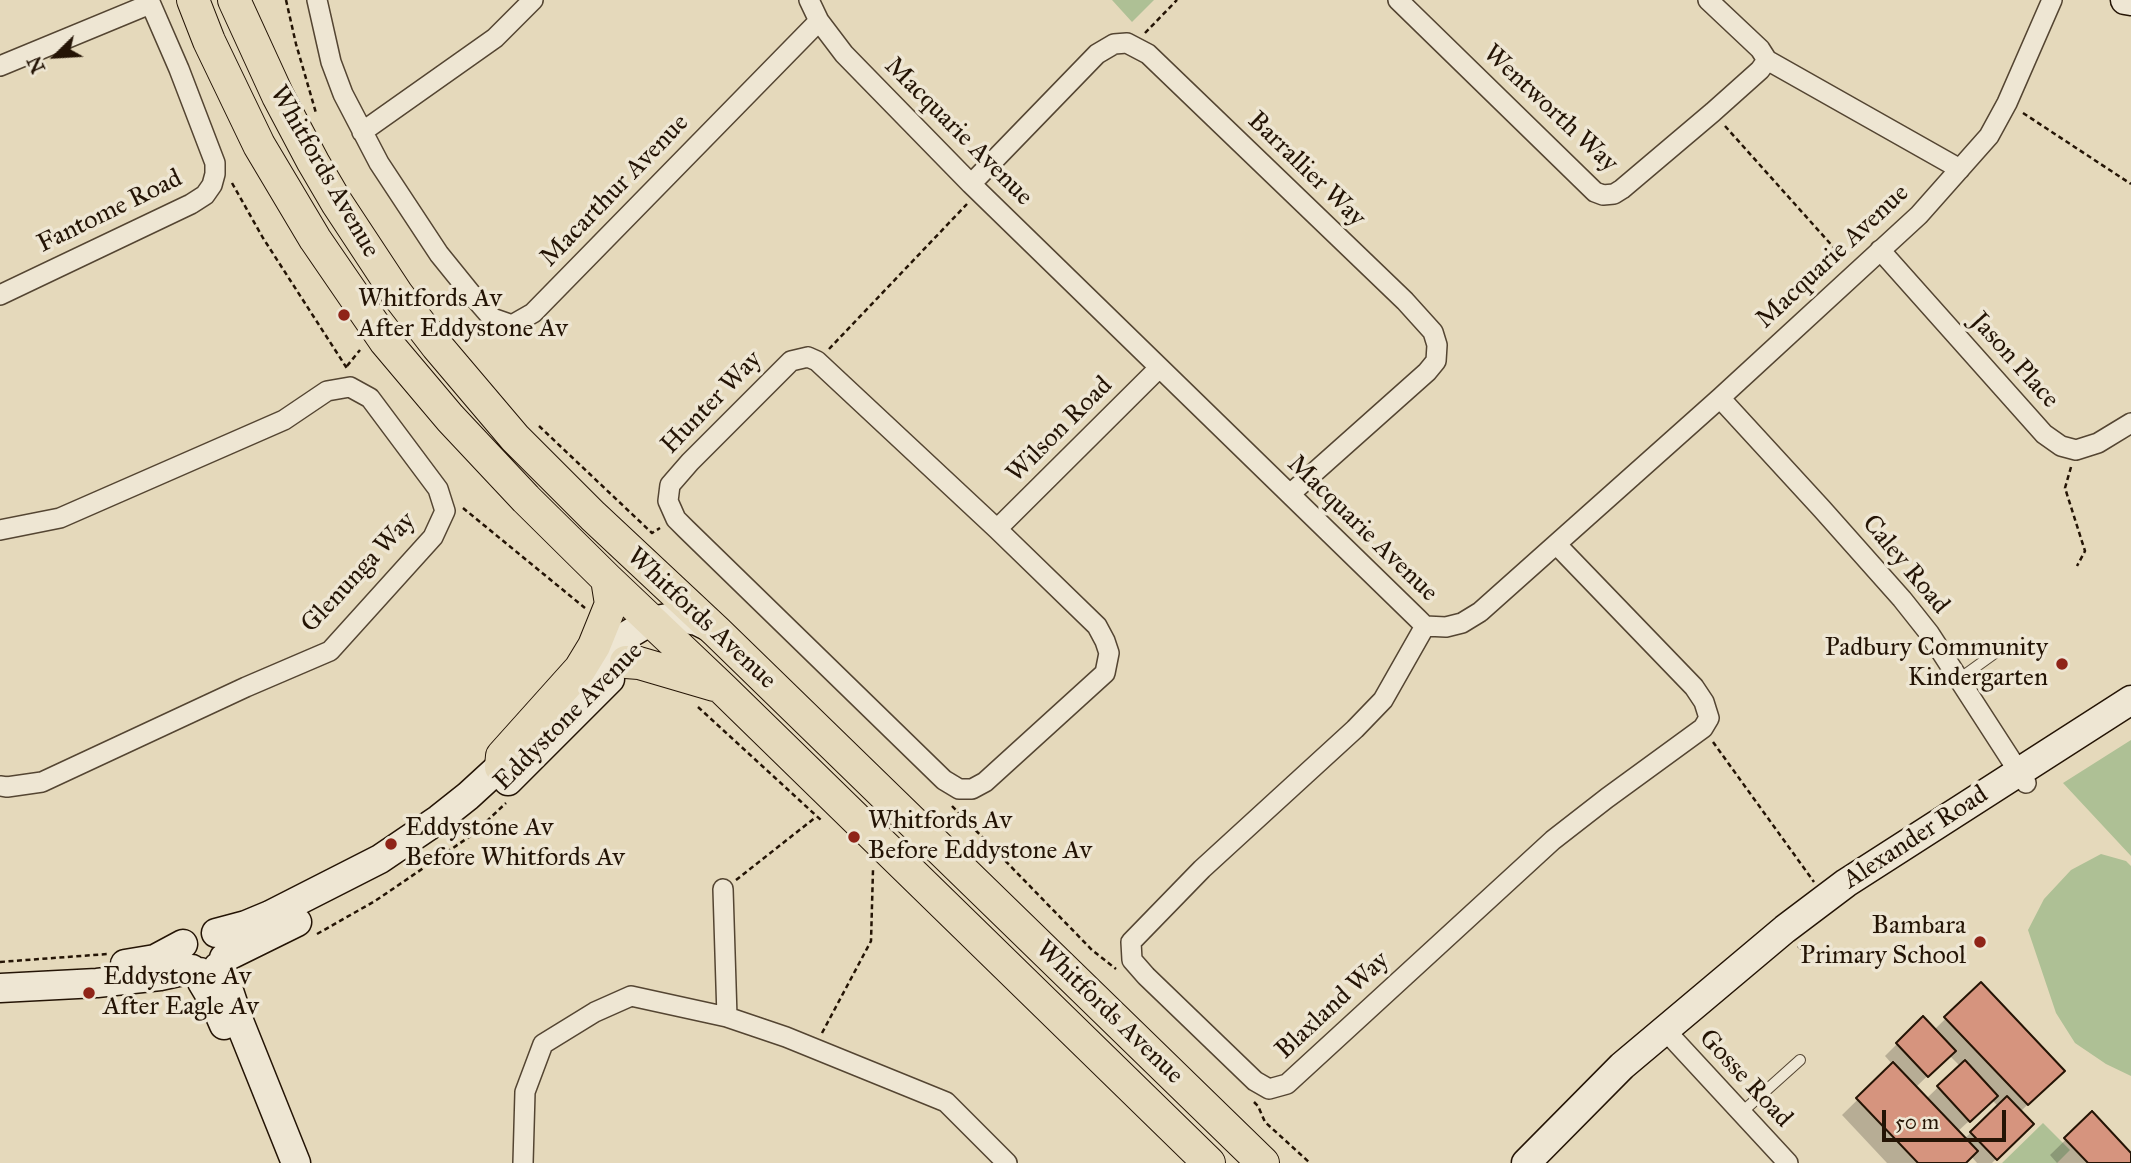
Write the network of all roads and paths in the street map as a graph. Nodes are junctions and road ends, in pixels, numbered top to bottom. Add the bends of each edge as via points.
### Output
1 (193, 0) edge
2 (234, 0) edge
3 (286, 0) edge
4 (317, 0) edge
5 (533, 0) edge
6 (809, 0) edge
7 (1177, 0) edge
8 (1398, 0) edge
9 (1707, 0) edge
10 (2052, 0) edge
11 (2125, 0) edge
12 (149, 2) edge
13 (2131, 2) edge
14 (819, 21) junction
15 (1133, 45) junction
16 (1767, 60) junction
17 (0, 66) edge
18 (2007, 103) junction
19 (1713, 113) junction
20 (317, 118) dead end
21 (362, 132) junction
22 (215, 163) junction
23 (1960, 169) junction
24 (2131, 184) edge
25 (975, 188) junction
26 (1880, 250) junction
27 (1856, 272) junction
28 (0, 295) edge
29 (817, 361) junction
30 (1159, 368) junction
31 (356, 390) junction
32 (1720, 398) junction
33 (2131, 423) edge
34 (539, 426) dead end
35 (2076, 450) junction
36 (1290, 494) junction
37 (443, 503) junction
38 (663, 526) dead end
39 (998, 529) junction
40 (0, 530) edge
41 (1558, 545) junction
42 (2077, 566) dead end
43 (607, 579) junction
44 (660, 580) junction
45 (588, 611) dead end
46 (654, 622) junction
47 (1425, 626) junction
48 (718, 632) junction
49 (2002, 648) dead end
50 (626, 663) junction
51 (1959, 679) junction
52 (722, 688) junction
53 (2131, 700) edge
54 (693, 702) dead end
55 (2131, 717) edge
56 (1703, 728) junction
57 (501, 767) junction
58 (2023, 777) junction
59 (0, 786) edge
60 (953, 807) dead end
61 (873, 868) dead end
62 (1818, 887) dead end
63 (723, 889) joint
64 (108, 954) dead end
65 (206, 957) junction
66 (0, 962) edge
67 (1122, 973) dead end
68 (0, 974) edge
69 (0, 988) edge
70 (727, 1017) junction
71 (1670, 1035) junction
72 (814, 1048) junction
73 (1800, 1060) dead end
74 (1248, 1097) dead end
75 (1740, 1113) junction
76 (281, 1163) edge
77 (296, 1163) edge
78 (523, 1163) edge
79 (1007, 1163) edge
80 (1209, 1163) edge
81 (1263, 1163) edge
82 (1310, 1163) edge
83 (1526, 1163) edge
84 (1543, 1163) edge
85 (1788, 1163) edge

1 - 43 main road, Whitfords Avenue via 259,145 315,239 385,341 450,418
2 - 44 main road, Whitfords Avenue via 313,162 397,294 515,438
3 - 20 path
4 - 21 street, Macarthur Avenue via 331,62
5 - 21 street via 495,38
6 - 14 street, Macquarie Avenue
7 - 15 path
8 - 19 street, Wentworth Way via 1603,195 1622,189
9 - 16 street
10 - 18 street, Macquarie Avenue
11 - 13 main road
12 - 17 street
12 - 22 street, Fantome Road
14 - 21 street, Macarthur Avenue via 533,313 512,326 492,318 439,254
14 - 25 street, Macquarie Avenue via 844,54
15 - 25 street via 1114,44 1097,54
15 - 36 street, Barrallier Way via 1148,54 1433,332 1436,361 1427,372
16 - 19 street, Wentworth Way
16 - 23 street
18 - 23 street, Macquarie Avenue via 1989,136
18 - 24 path
19 - 27 path
22 - 28 street, Fantome Road via 212,185 205,195
22 - 31 path via 347,366
23 - 26 street, Macquarie Avenue
25 - 29 path
25 - 30 street, Macquarie Avenue
26 - 27 street, Macquarie Avenue
26 - 35 street, Jason Place via 2044,433 2061,446
27 - 32 street, Macquarie Avenue
29 - 39 street, Hunter Way
29 - 39 street, Hunter Way via 808,357 782,369 670,485 668,500 676,519 697,541 958,789 972,789 985,782 1105,673 1109,653 1097,626
30 - 36 street, Macquarie Avenue
30 - 39 street, Wilson Road
31 - 37 street, Glenunga Way via 370,398 438,489
31 - 40 street via 327,391 284,420 60,518
32 - 41 street, Macquarie Avenue
32 - 51 street, Caley Road via 1902,599
33 - 35 street
34 - 38 path via 652,533
35 - 42 path via 2065,488 2085,551
36 - 47 street, Macquarie Avenue
37 - 45 path via 466,509
37 - 59 street, Glenunga Way via 445,511 433,537 330,651 42,782
41 - 47 street, Macquarie Avenue via 1462,623
41 - 56 street via 1694,687 1709,718
43 - 46 main road, Whitfords Avenue
43 - 57 main road via 611,604 594,646 580,669 502,756
44 - 46 main road, Eddystone Avenue
44 - 48 main road, Whitfords Avenue
46 - 48 main road, Eddystone Avenue via 673,617
46 - 50 main road, Eddystone Avenue via 642,646
46 - 52 main road, Whitfords Avenue
46 - 57 main road, Eddystone Avenue via 629,634
47 - 56 street, Blaxland Way via 1383,700 1131,942 1132,960 1146,976 1255,1081 1269,1089 1287,1084 1553,840
48 - 81 main road, Whitfords Avenue
49 - 51 lane
50 - 52 main road
50 - 65 main road, Eddystone Avenue via 518,772 412,855 250,947
51 - 58 street, Caley Road
52 - 80 main road, Whitfords Avenue
53 - 58 main road, Alexander Road
54 - 63 path via 816,817
55 - 58 main road, Alexander Road
56 - 62 path
57 - 65 main road, Eddystone Avenue via 380,859 246,925
58 - 71 main road, Alexander Road via 1846,883 1775,937
60 - 67 path via 1092,950
61 - 72 path via 872,940
63 - 70 street
64 - 66 path
65 - 68 main road, Eddystone Avenue
65 - 69 main road, Eddystone Avenue via 160,976
65 - 76 main road via 202,982
65 - 77 main road via 224,976
70 - 72 street
70 - 78 street via 631,996 543,1044 525,1092
71 - 75 street, Gosse Road
71 - 83 main road, Alexander Road via 1622,1066
71 - 84 main road, Alexander Road
72 - 79 street via 946,1102
73 - 75 lane
74 - 82 path via 1265,1122
75 - 85 street, Gosse Road

